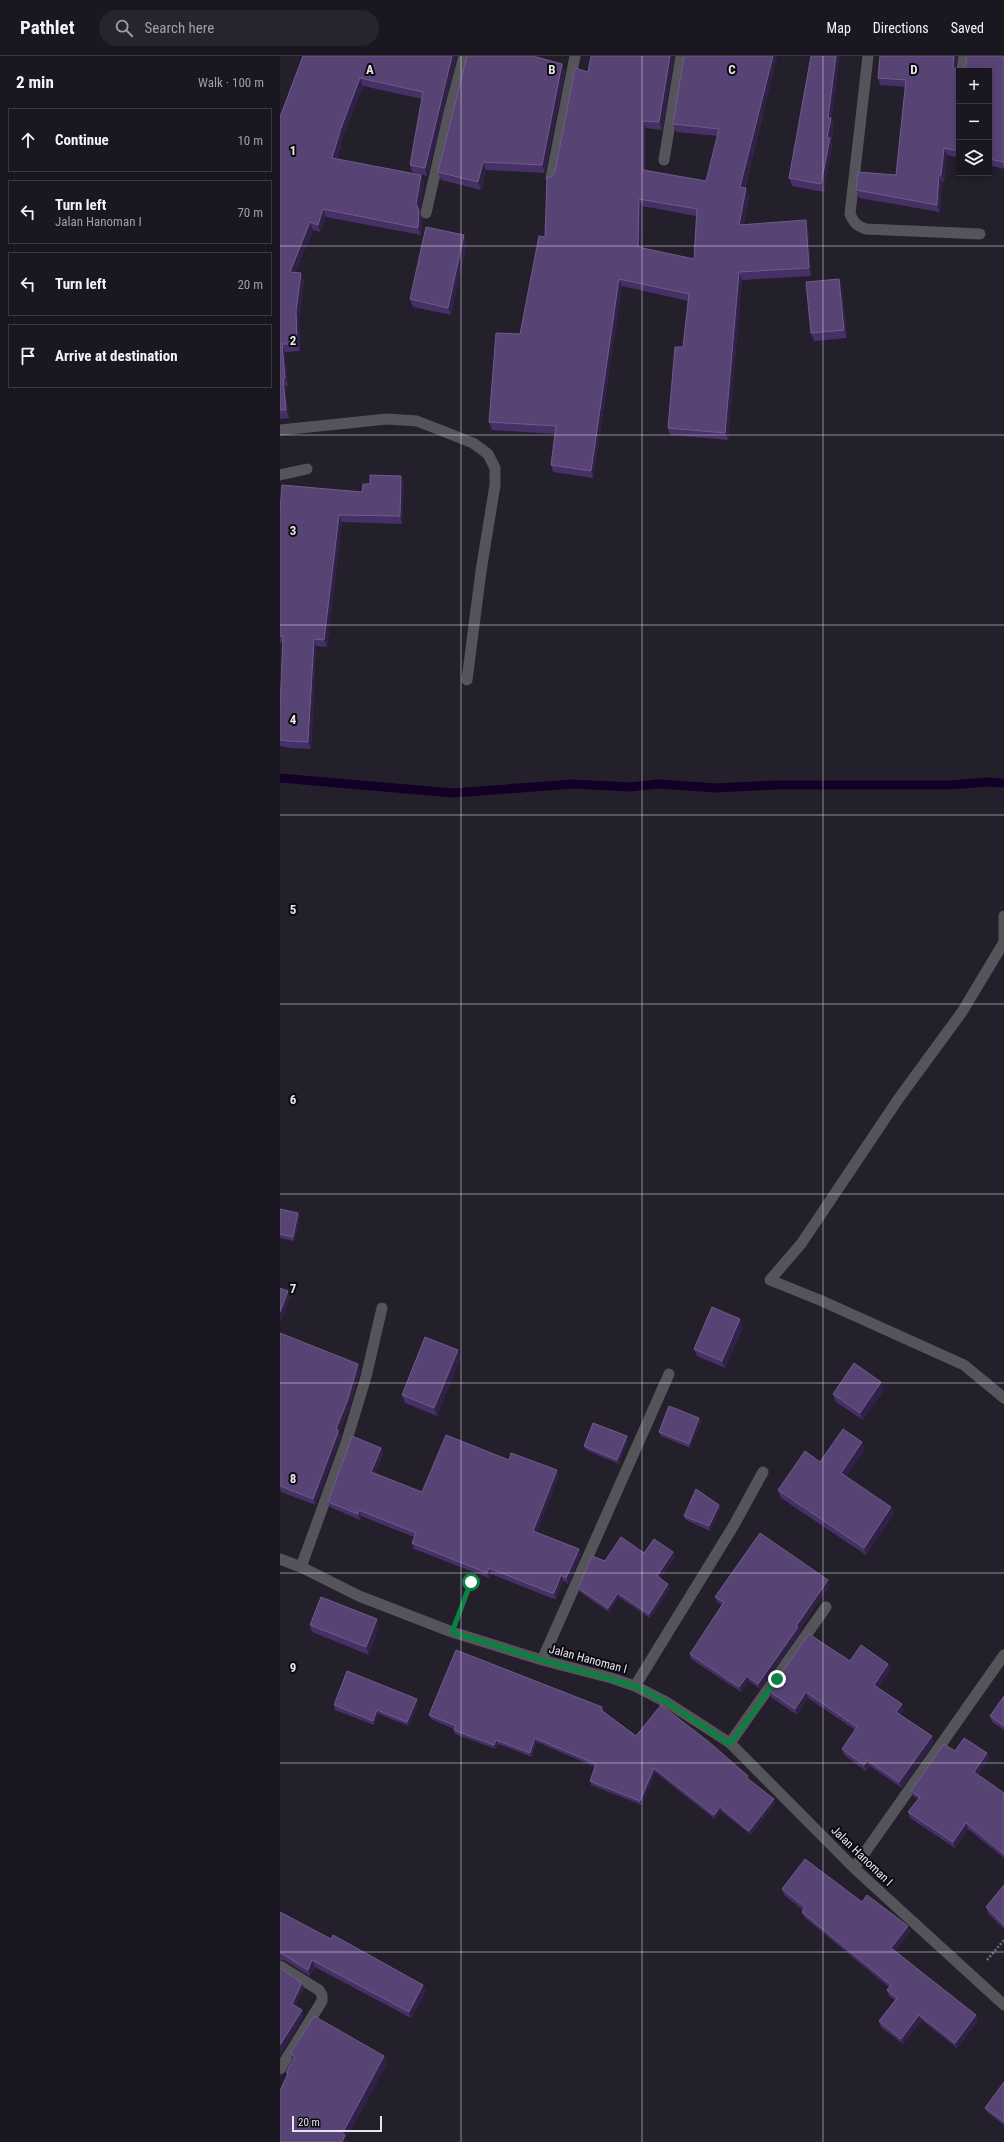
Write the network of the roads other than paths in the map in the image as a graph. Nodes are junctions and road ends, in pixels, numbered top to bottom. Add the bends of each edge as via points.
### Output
1 (464, 56) edge
2 (575, 56) edge
3 (681, 56) edge
4 (868, 56) edge
5 (964, 56) edge
6 (962, 68) edge
7 (664, 160) dead end
8 (551, 178) edge
9 (426, 213) dead end
10 (980, 234) dead end
11 (280, 430) edge
12 (307, 469) dead end
13 (280, 475) edge
14 (467, 680) dead end
15 (1004, 916) edge
16 (382, 1308) dead end
17 (669, 1374) dead end
18 (1004, 1398) edge
19 (763, 1472) dead end
20 (280, 1559) edge
21 (301, 1567) junction
22 (826, 1607) dead end
23 (1004, 1655) edge
24 (542, 1660) junction
25 (635, 1686) junction
26 (730, 1744) junction
27 (854, 1868) junction
28 (280, 1966) edge
29 (1004, 2005) edge
30 (280, 2070) edge

1 - 9 street
2 - 8 street
3 - 7 street
4 - 10 street via 850,214 853,221 866,229
5 - 6 street
11 - 14 street via 387,419 417,421 472,443 488,454 495,468 495,485
12 - 13 street
15 - 18 street via 1004,942 962,1012 899,1098 801,1244 770,1280 964,1365
16 - 21 street via 366,1377 346,1443
17 - 24 street
19 - 25 street via 734,1525
20 - 21 street, Jalan Hanoman I
21 - 24 street, Jalan Hanoman I via 359,1596 452,1632
22 - 26 street
23 - 27 street
24 - 25 street, Jalan Hanoman I
25 - 26 street, Jalan Hanoman I via 668,1703
26 - 27 street, Jalan Hanoman I
27 - 29 street, Jalan Hanoman I
28 - 30 street via 319,1990 322,2001

